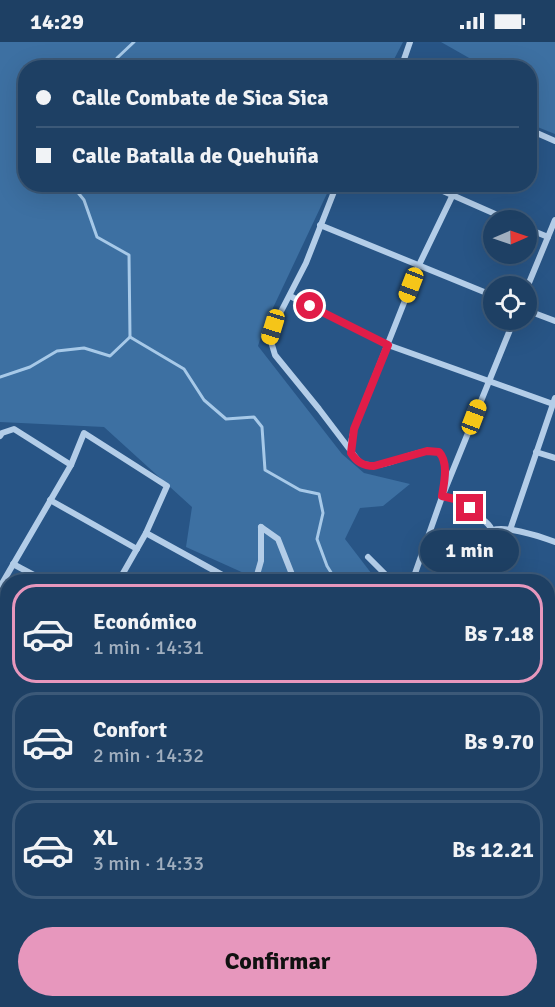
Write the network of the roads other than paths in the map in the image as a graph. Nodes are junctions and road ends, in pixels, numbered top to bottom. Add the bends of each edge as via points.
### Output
1 (410, 42) edge
2 (404, 60) edge
3 (537, 133) edge
4 (555, 141) edge
5 (334, 192) edge
6 (444, 192) edge
7 (455, 192) edge
8 (453, 196) junction
9 (486, 210) edge
10 (555, 220) edge
11 (320, 225) junction
12 (537, 232) edge
13 (548, 237) junction
14 (419, 266) junction
15 (532, 276) edge
16 (483, 292) edge
17 (290, 296) junction
18 (537, 314) edge
19 (555, 321) edge
20 (510, 330) edge
21 (388, 345) junction
22 (488, 380) junction
23 (554, 401) edge
24 (0, 436) edge
25 (537, 452) junction
26 (351, 453) junction
27 (555, 458) edge
28 (71, 465) junction
29 (442, 496) junction
30 (50, 500) junction
31 (492, 530) junction
32 (510, 530) junction
33 (146, 533) junction
34 (555, 542) edge
35 (137, 549) junction
36 (368, 557) dead end
37 (13, 564) junction
38 (7, 574) edge
39 (32, 574) edge
40 (123, 574) edge
41 (220, 574) edge
42 (257, 574) edge
43 (292, 574) edge
44 (385, 574) edge
45 (414, 574) edge
46 (472, 574) edge

1 - 2 street
3 - 4 street
5 - 11 street
6 - 8 street
7 - 8 street
8 - 9 street
8 - 14 street
10 - 13 street
11 - 14 street
11 - 17 street
12 - 13 street
13 - 15 street
14 - 16 street
14 - 21 street
17 - 21 street
17 - 26 street via 270,338 274,355
18 - 19 street
20 - 22 street
21 - 22 street
21 - 26 street via 354,429
22 - 23 street
22 - 29 street
23 - 25 street
24 - 28 street via 14,429
25 - 27 street
25 - 32 street
26 - 29 street via 360,463 374,466 427,451 439,452 445,465
28 - 30 street
28 - 33 street via 84,433 166,486
29 - 31 street via 463,501
29 - 45 street
30 - 35 street
30 - 37 street
31 - 32 street
31 - 46 street via 483,540
32 - 34 street
33 - 35 street
33 - 41 street
35 - 40 street
36 - 44 street
37 - 38 street
37 - 39 street
42 - 43 street via 261,527 278,539

